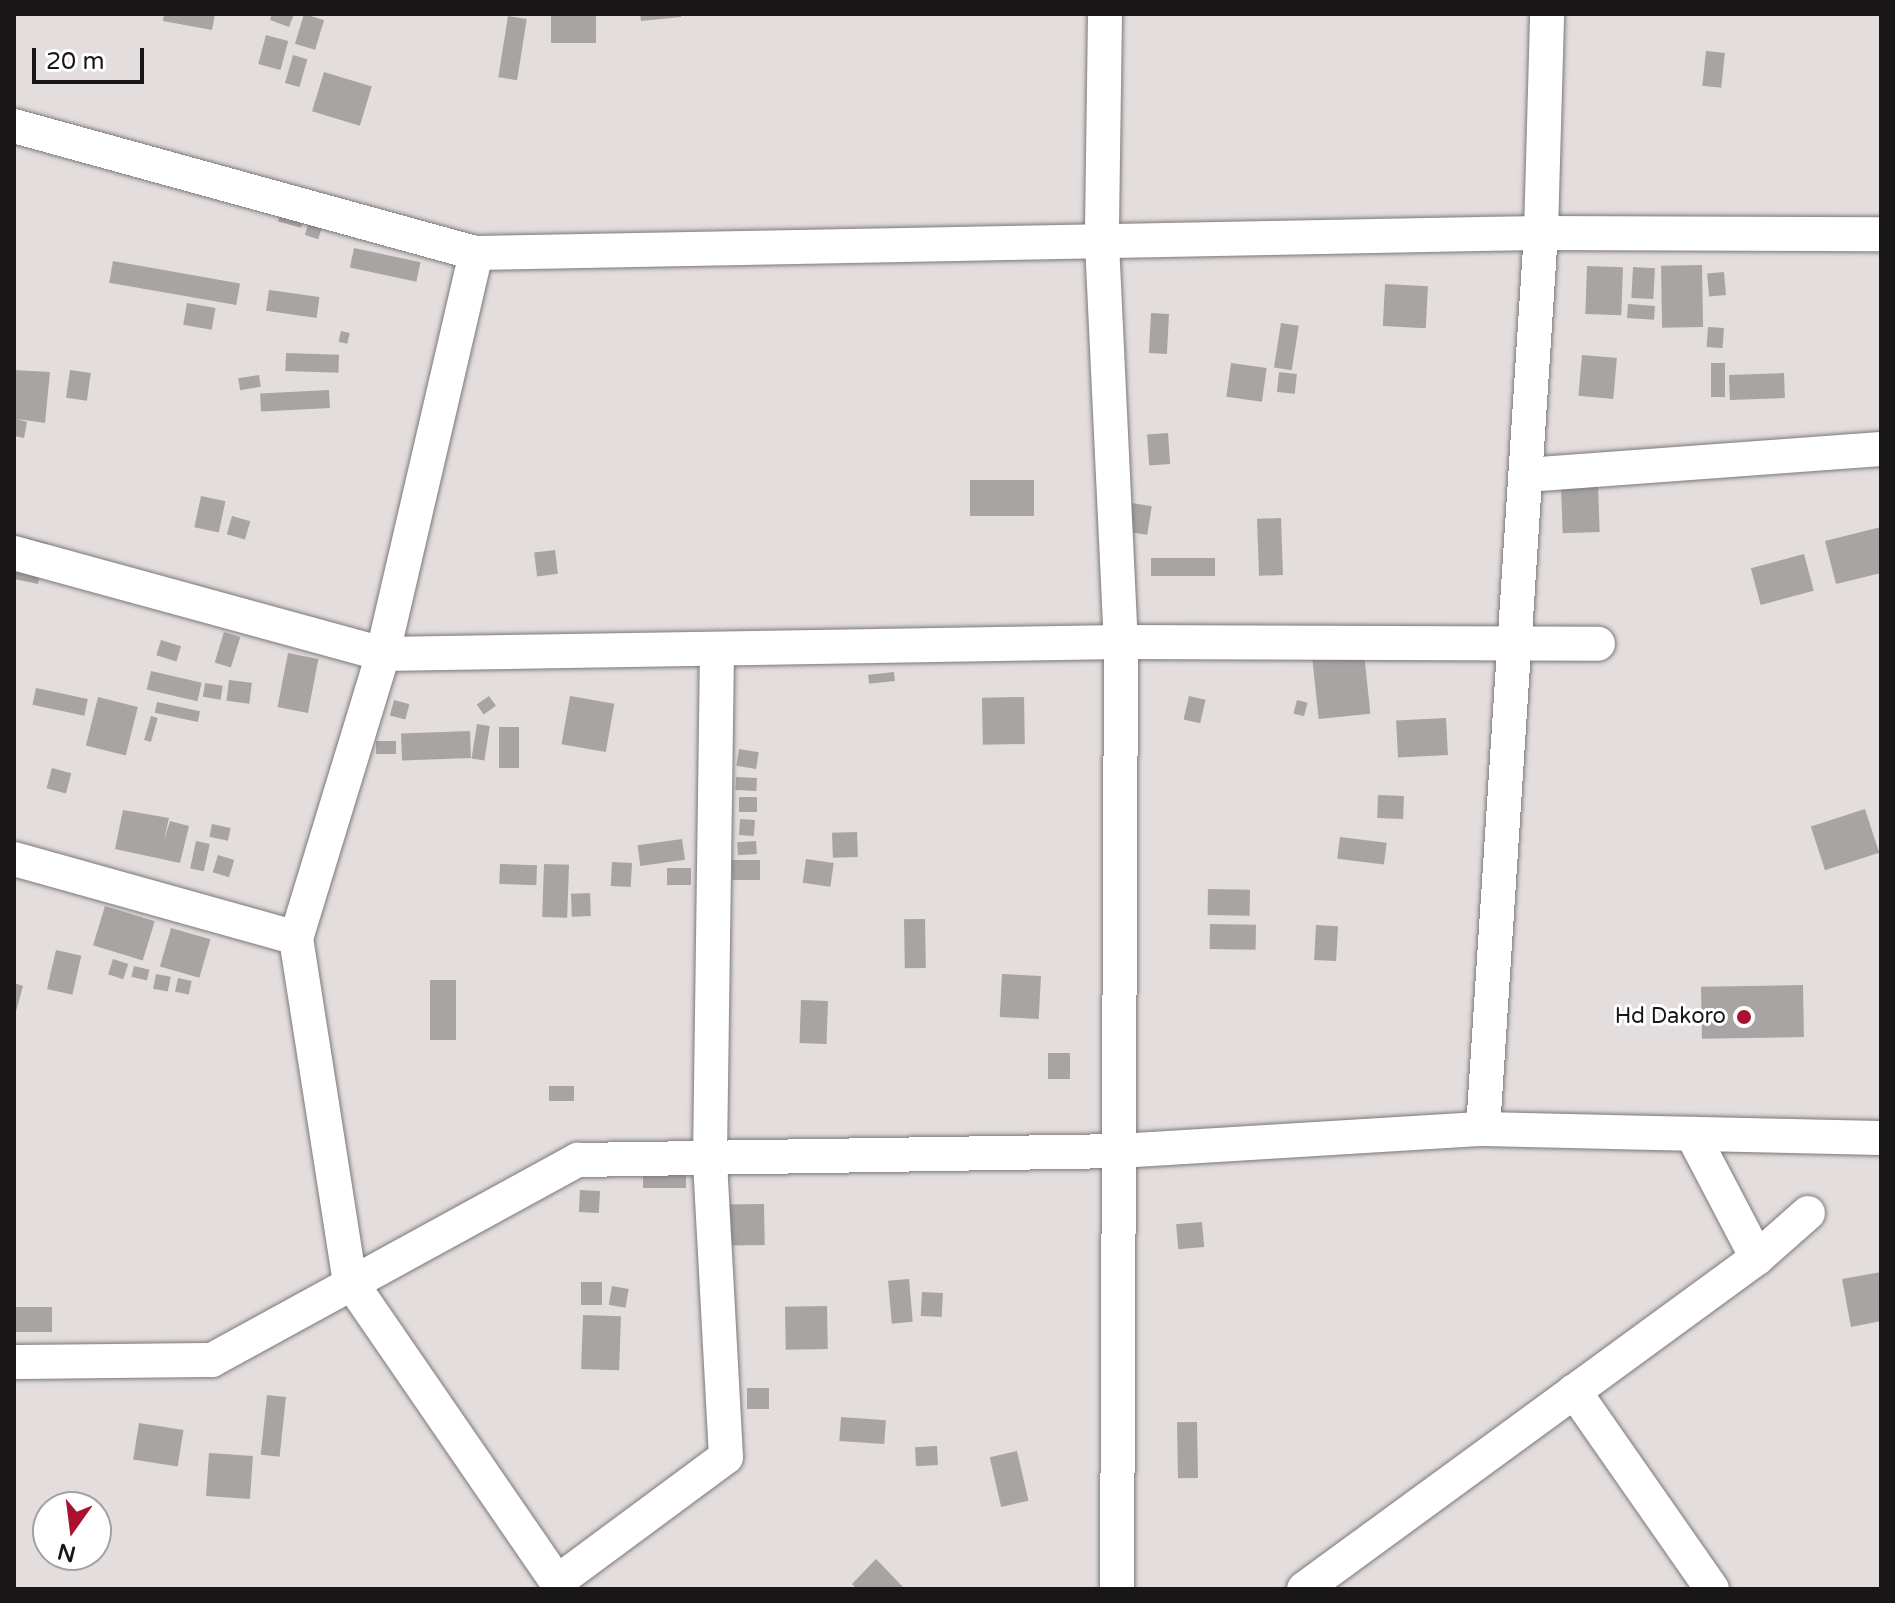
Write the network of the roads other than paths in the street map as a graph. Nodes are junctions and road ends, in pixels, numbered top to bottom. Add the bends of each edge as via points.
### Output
1 (1105, 14) edge
2 (1547, 14) edge
3 (14, 126) edge
4 (1541, 233) junction
5 (1881, 234) edge
6 (1102, 243) junction
7 (476, 253) junction
8 (1881, 449) edge
9 (1526, 475) junction
10 (14, 553) edge
11 (1121, 642) junction
12 (1515, 643) junction
13 (1598, 644) dead end
14 (717, 649) junction
15 (383, 654) junction
16 (14, 859) edge
17 (296, 938) junction
18 (1483, 1129) junction
19 (1692, 1134) junction
20 (1881, 1138) edge
21 (1119, 1151) junction
22 (710, 1158) junction
23 (1808, 1213) dead end
24 (1757, 1258) junction
25 (350, 1281) junction
26 (14, 1362) edge
27 (1574, 1391) junction
28 (559, 1585) edge
29 (1117, 1589) edge
30 (1304, 1589) edge
31 (1712, 1589) edge

1 - 6 street
2 - 4 street
3 - 7 street
4 - 5 street
4 - 6 street
4 - 9 street
6 - 7 street
6 - 11 street
7 - 15 street
8 - 9 street
9 - 12 street
10 - 15 street
11 - 12 street
11 - 14 street
11 - 21 street
12 - 13 street
12 - 18 street
14 - 15 street
14 - 22 street
15 - 17 street
16 - 17 street
17 - 25 street
18 - 19 street
18 - 21 street
19 - 20 street
19 - 24 street
21 - 22 street
21 - 29 street
22 - 25 street via 578,1160
22 - 28 street via 726,1457
23 - 24 street
24 - 27 street
25 - 26 street via 212,1360
25 - 28 street
27 - 30 street
27 - 31 street

